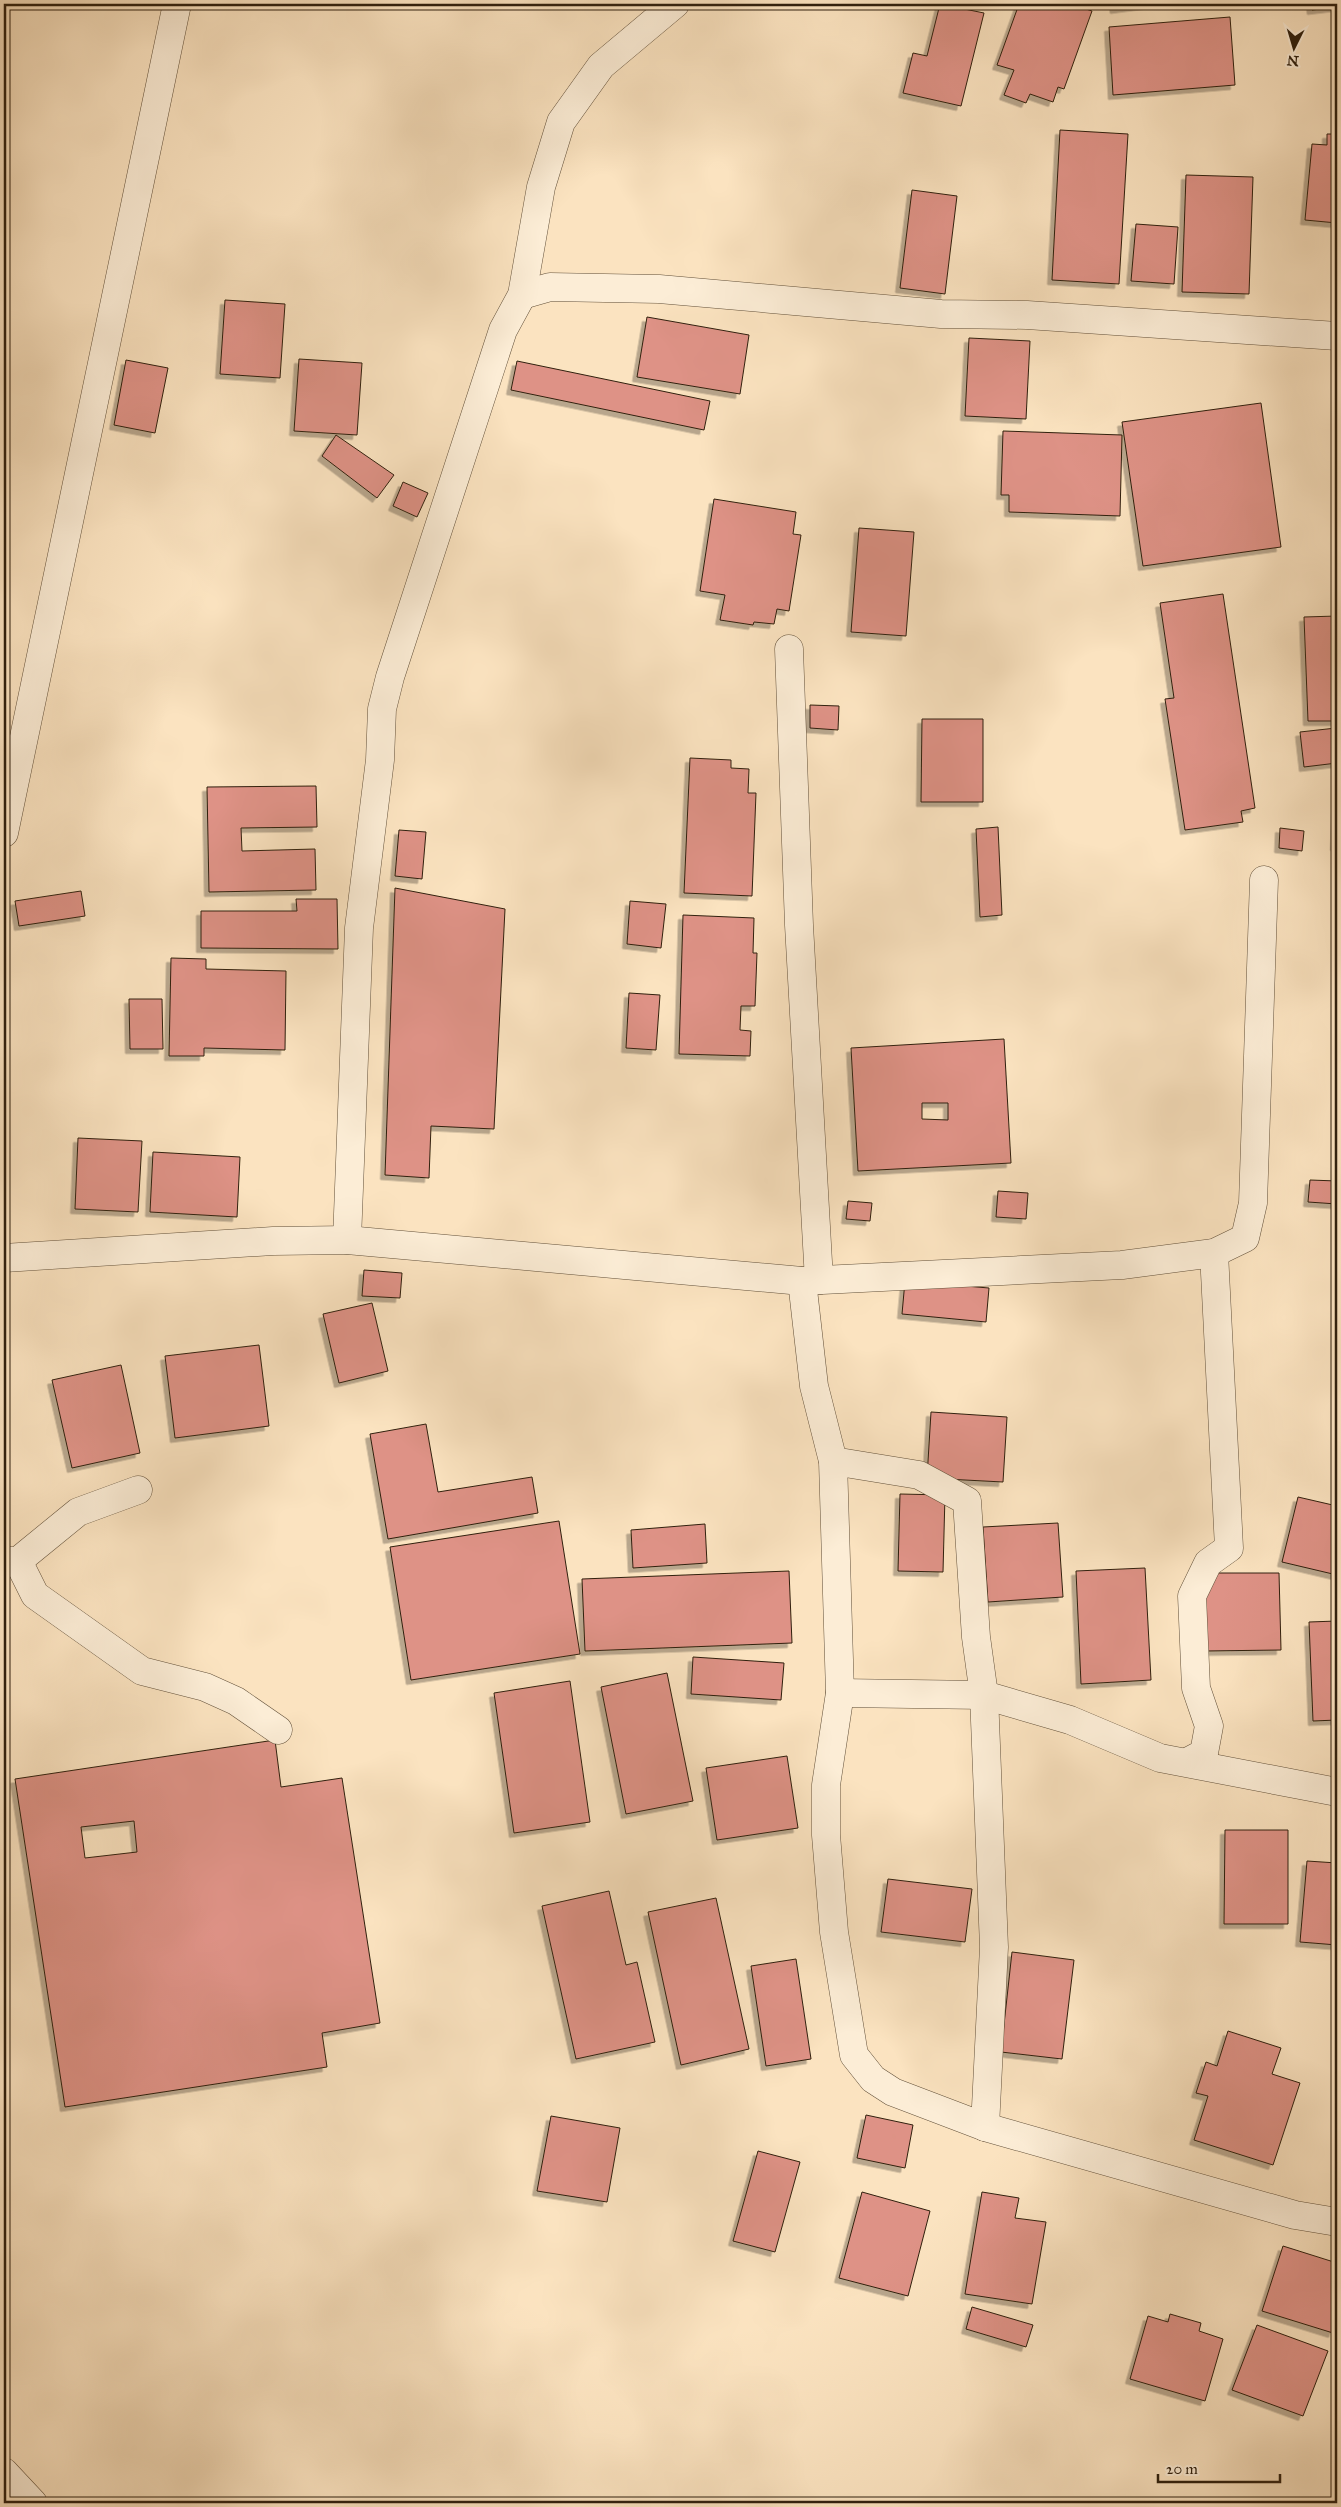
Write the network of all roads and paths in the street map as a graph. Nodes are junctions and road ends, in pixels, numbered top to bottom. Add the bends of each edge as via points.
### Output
1 (178, 4) edge
2 (675, 4) edge
3 (522, 296) junction
4 (1337, 336) edge
5 (790, 650) dead end
6 (4, 833) edge
7 (1264, 880) dead end
8 (347, 1240) junction
9 (1214, 1254) junction
10 (4, 1258) edge
11 (811, 1281) junction
12 (833, 1461) junction
13 (138, 1490) dead end
14 (11, 1561) edge
15 (840, 1693) junction
16 (984, 1695) junction
17 (278, 1730) dead end
18 (1187, 1762) junction
19 (1337, 1792) edge
20 (985, 2128) junction
21 (1337, 2222) edge
22 (4, 2472) edge
23 (33, 2503) edge

1 - 6 street
2 - 3 street via 601,66 561,122 542,187
3 - 4 street via 550,287 659,289 941,314 1027,315
3 - 8 street via 503,330 382,709 380,760 359,928
5 - 11 street
7 - 9 street via 1253,1203 1245,1238
8 - 10 street
8 - 11 street
9 - 11 street via 1122,1265
9 - 18 street via 1229,1548 1208,1563 1192,1596 1196,1688 1209,1726 1204,1753
11 - 12 street via 814,1386
12 - 15 street
12 - 16 street via 919,1475 967,1501 976,1637
13 - 14 street via 78,1512
14 - 17 street via 35,1595 142,1670 205,1687 236,1701
15 - 16 street
15 - 20 street via 826,1785 826,1835 834,1932 854,2055 873,2079 893,2092
16 - 18 street via 1070,1720 1160,1758
16 - 20 street via 994,1947
18 - 19 street
20 - 21 street via 1295,2215
22 - 23 street

